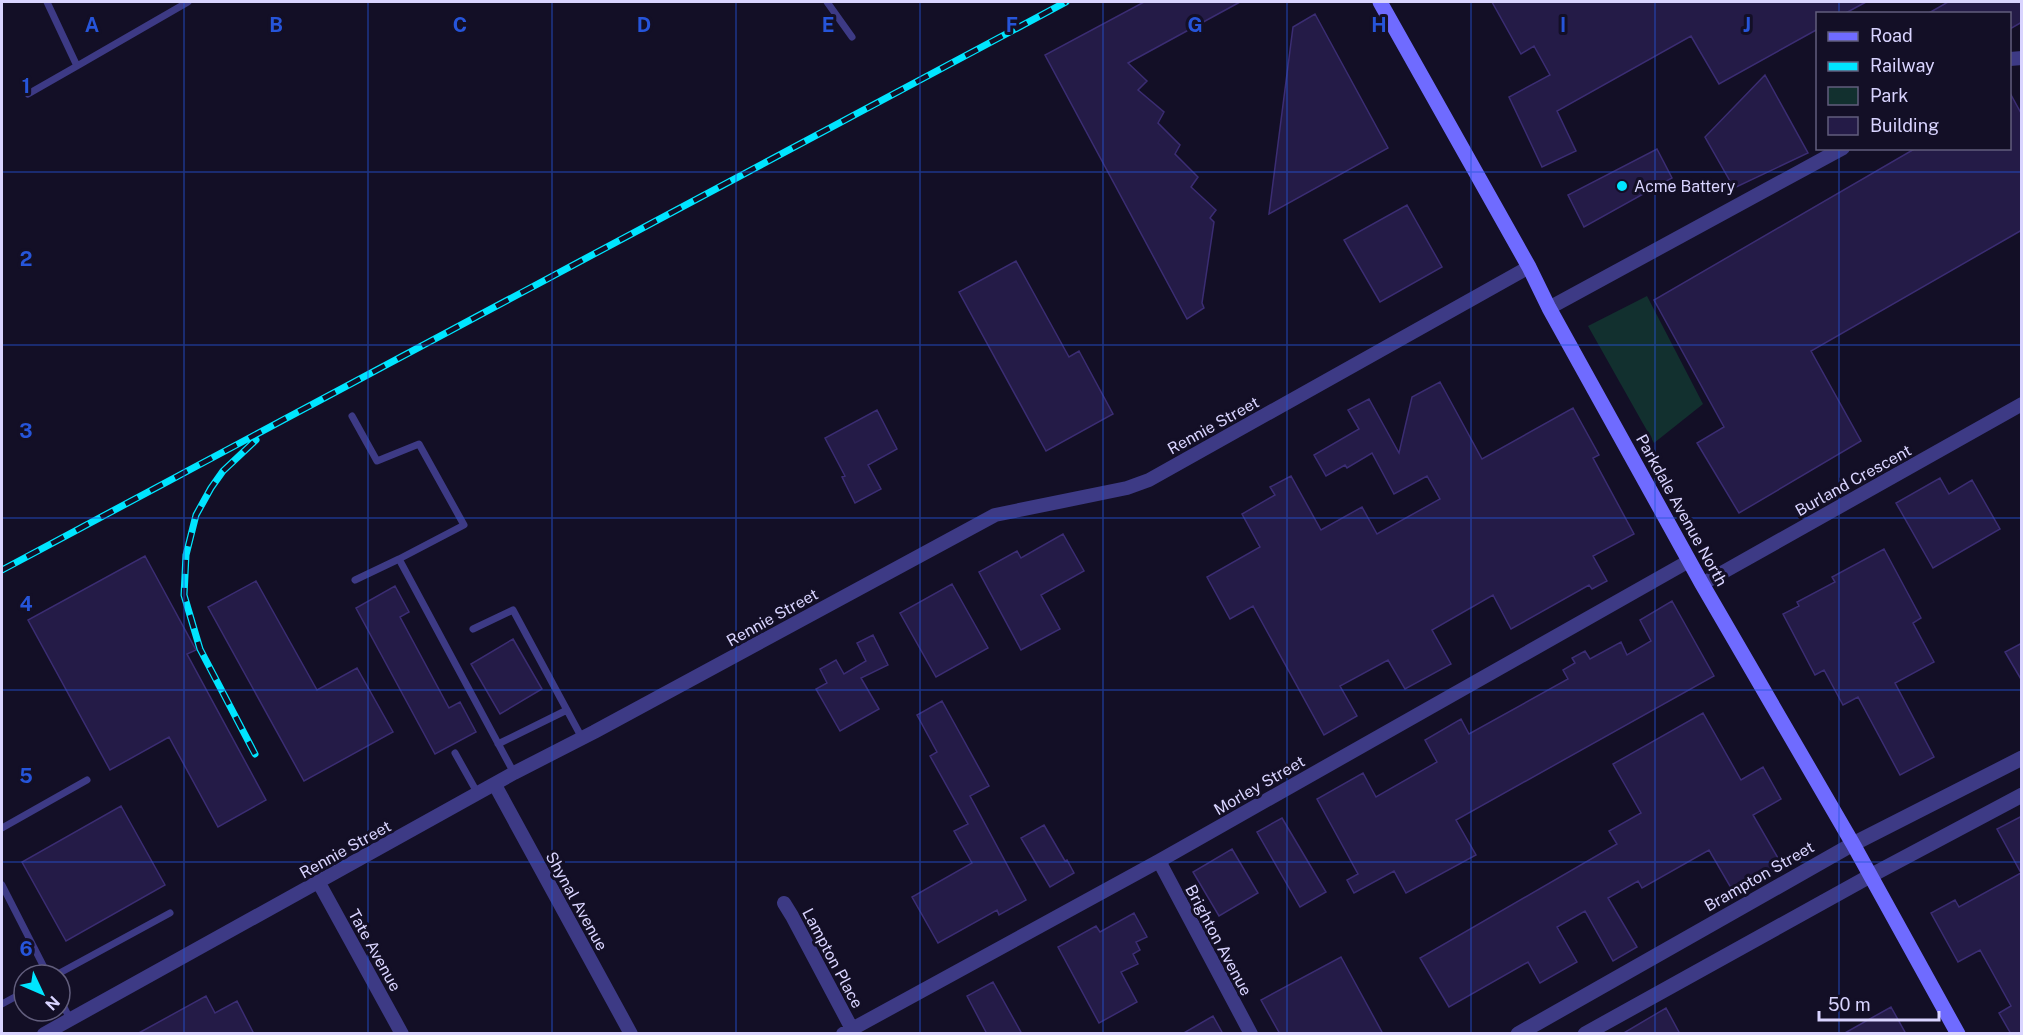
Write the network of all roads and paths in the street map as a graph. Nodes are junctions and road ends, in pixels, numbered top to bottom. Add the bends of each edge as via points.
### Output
1 (47, 2) edge
2 (188, 2) edge
3 (827, 2) edge
4 (1380, 2) edge
5 (852, 37) dead end
6 (77, 66) junction
7 (28, 94) dead end
8 (1840, 150) edge
9 (1529, 267) junction
10 (1549, 308) junction
11 (2022, 404) edge
12 (352, 416) dead end
13 (399, 559) junction
14 (1689, 561) junction
15 (355, 580) dead end
16 (1702, 584) junction
17 (473, 629) dead end
18 (567, 710) junction
19 (582, 738) junction
20 (498, 744) junction
21 (455, 753) dead end
22 (2022, 758) edge
23 (514, 773) junction
24 (87, 780) dead end
25 (495, 785) junction
26 (478, 794) junction
27 (2022, 795) edge
28 (2, 828) edge
29 (1853, 844) junction
30 (1159, 861) junction
31 (1870, 876) junction
32 (319, 882) junction
33 (2, 885) edge
34 (784, 903) dead end
35 (170, 913) dead end
36 (42, 963) edge
37 (72, 966) edge
38 (72, 1018) edge
39 (63, 1023) edge
40 (847, 1031) edge
41 (44, 1034) edge
42 (402, 1034) edge
43 (631, 1034) edge
44 (1251, 1034) edge
45 (1518, 1034) edge
46 (1585, 1034) edge
47 (1958, 1034) edge

1 - 6 lane
2 - 6 lane
3 - 5 lane
4 - 9 main road, Parkdale Avenue North
6 - 7 lane
8 - 10 street
9 - 10 main road, Parkdale Avenue North
9 - 19 street, Rennie Street via 1149,480 995,515
10 - 14 main road, Parkdale Avenue North
11 - 16 street, Burland Crescent
12 - 13 lane via 377,461 419,444 464,525
13 - 15 lane
13 - 20 lane
14 - 16 main road, Parkdale Avenue North
14 - 30 street, Morley Street
16 - 29 main road, Parkdale Avenue North
17 - 18 lane via 513,610
18 - 19 lane
18 - 20 lane
19 - 23 street, Rennie Street
20 - 23 lane
21 - 26 lane
22 - 29 street, Brampton Street
23 - 25 street, Rennie Street
24 - 28 lane
25 - 26 street, Rennie Street
25 - 43 street, Shynal Avenue
26 - 32 street, Rennie Street
27 - 31 street
29 - 31 main road, Parkdale Avenue North
29 - 45 street, Brampton Street
30 - 40 street, Morley Street
30 - 44 street, Brighton Avenue
31 - 46 street
31 - 47 main road, Parkdale Avenue North
32 - 38 street, Rennie Street
32 - 42 street, Tate Avenue
33 - 36 lane
34 - 40 street, Lampton Place
35 - 37 lane
39 - 41 street, Rennie Street

